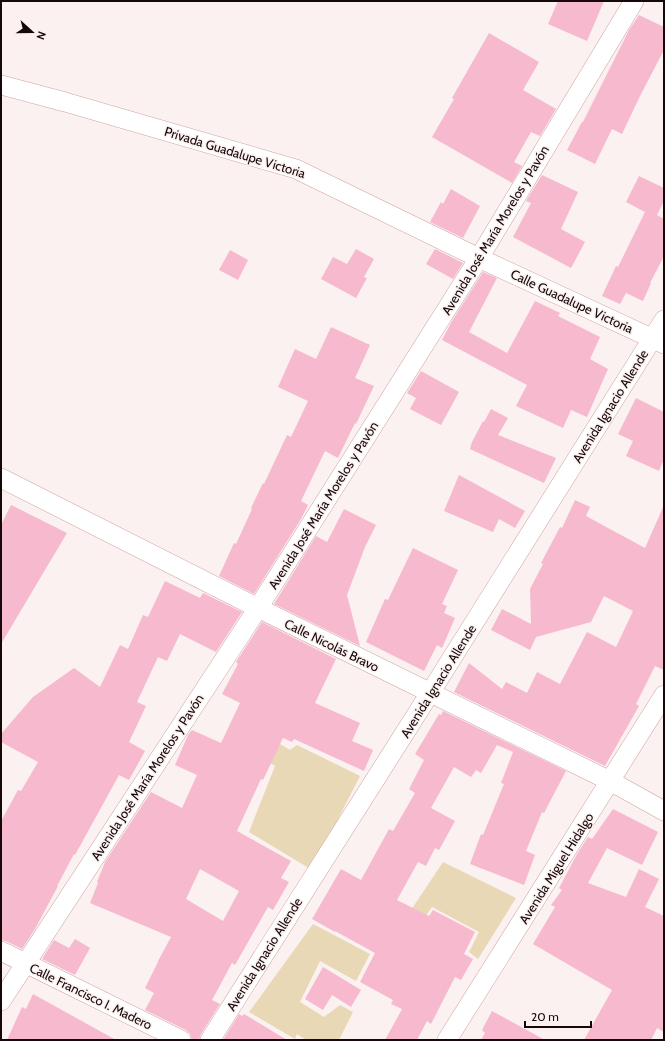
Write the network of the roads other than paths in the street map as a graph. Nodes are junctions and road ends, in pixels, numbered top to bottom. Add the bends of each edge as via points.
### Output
1 (634, 1) edge
2 (1, 85) edge
3 (479, 258) junction
4 (664, 320) edge
5 (659, 341) edge
6 (1, 478) edge
7 (258, 608) junction
8 (430, 693) junction
9 (664, 695) edge
10 (610, 781) junction
11 (664, 811) edge
12 (1, 951) edge
13 (25, 963) junction
14 (1, 1001) edge
15 (180, 1040) edge
16 (210, 1040) edge
17 (447, 1040) edge

1 - 3 street, Avenida José María Morelos y Pavón
2 - 3 street, Privada Guadalupe Victoria via 296,169
3 - 5 street, Calle Guadalupe Victoria
3 - 7 street, Avenida José María Morelos y Pavón
4 - 5 street, Avenida Ignacio Allende
5 - 8 street, Avenida Ignacio Allende
6 - 7 street, Calle Nicolás Bravo
7 - 8 street, Calle Nicolás Bravo
7 - 13 street, Avenida José María Morelos y Pavón
8 - 10 street, Calle Nicolás Bravo
8 - 16 street, Avenida Ignacio Allende
9 - 10 street, Avenida Miguel Hidalgo
10 - 11 street, Calle Nicolás Bravo
10 - 17 street, Avenida Miguel Hidalgo
12 - 13 street, Calle Francisco I. Madero
13 - 14 street, Avenida José María Morelos y Pavón
13 - 15 street, Calle Francisco I. Madero

